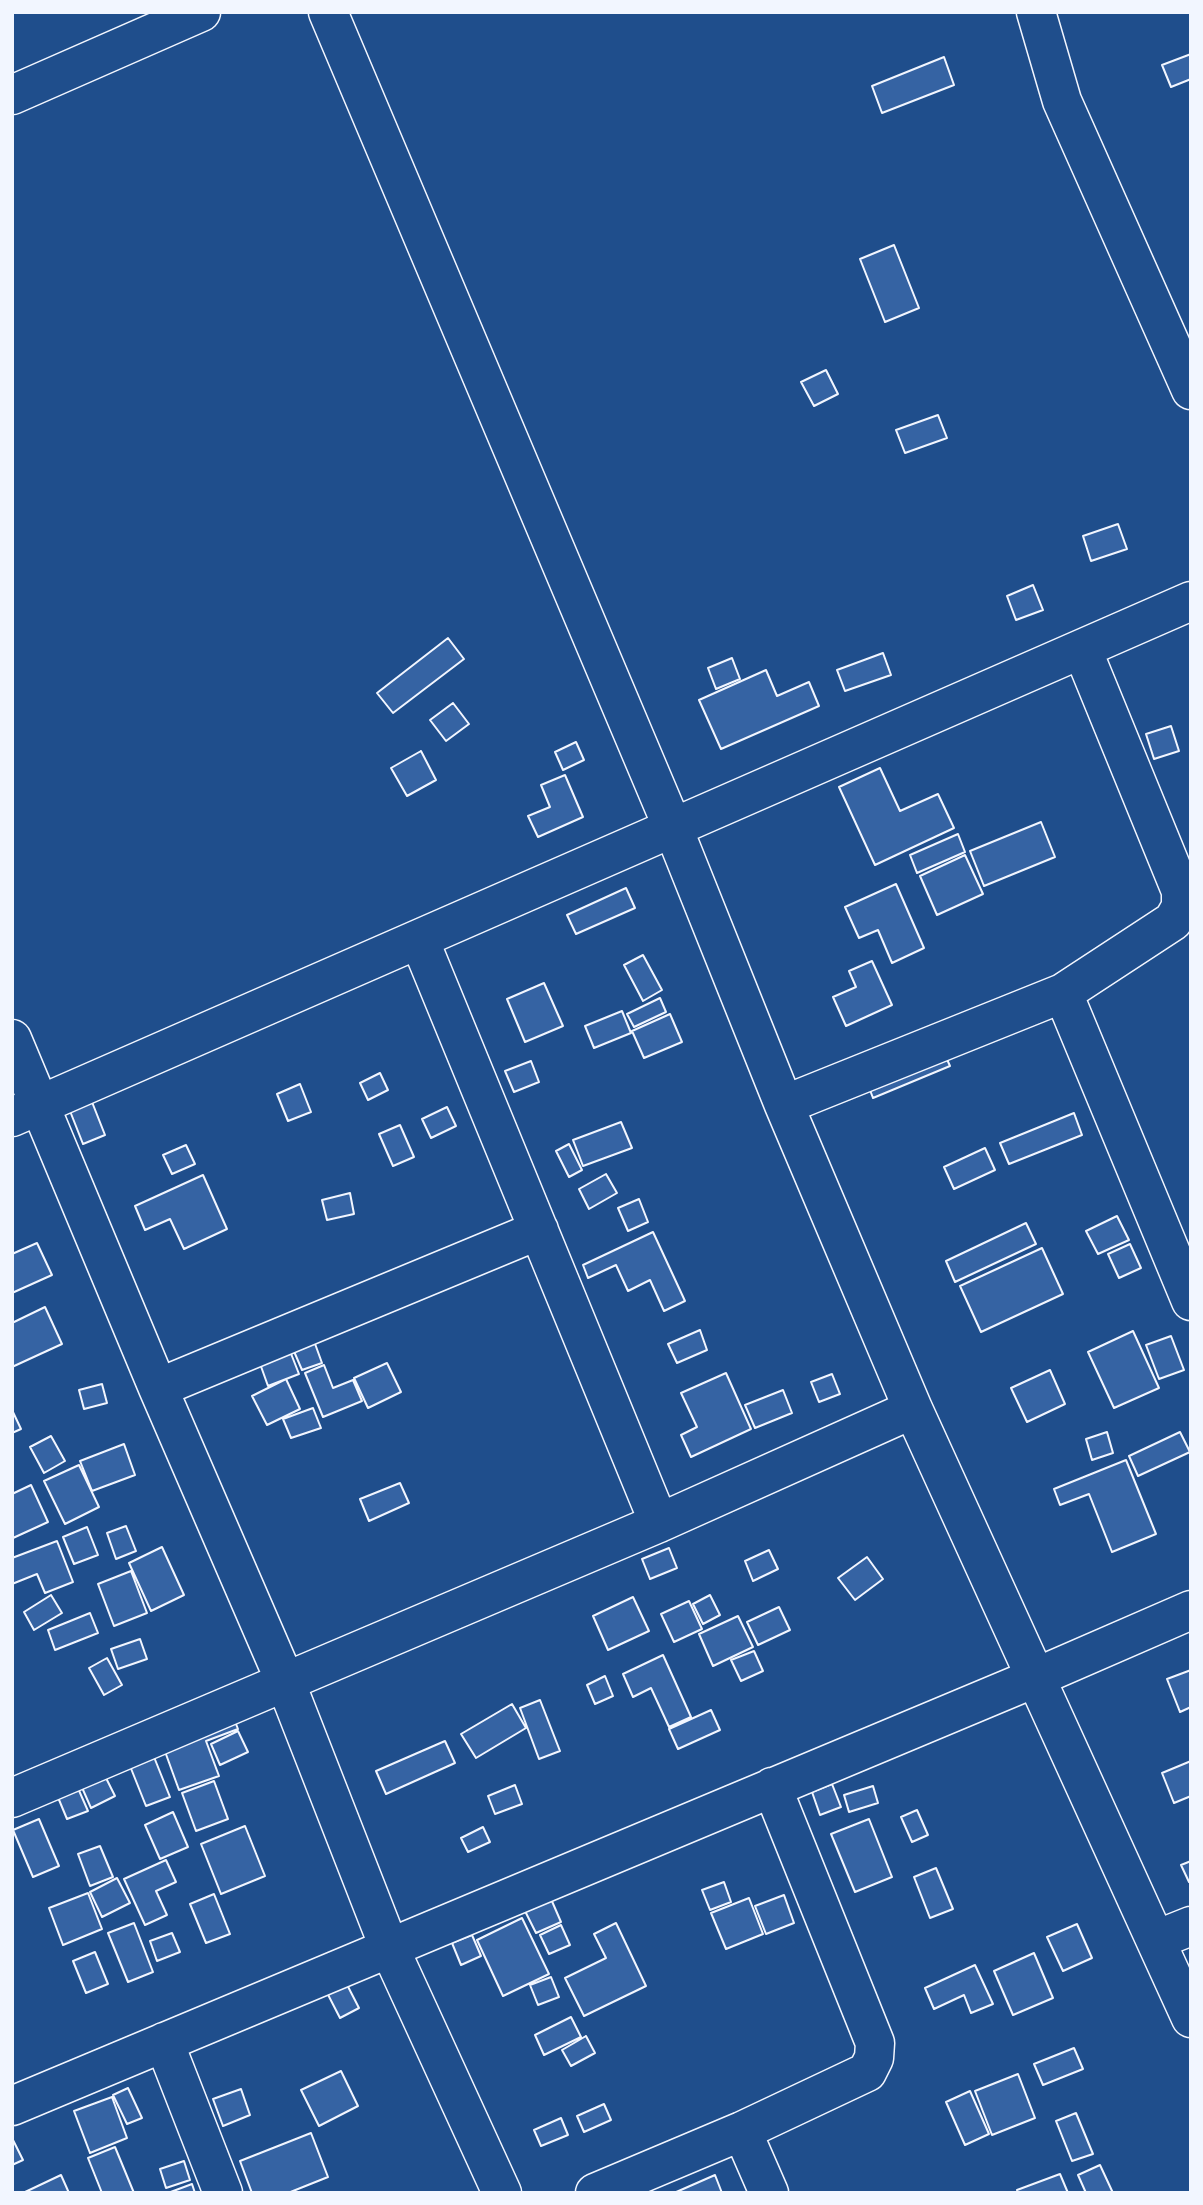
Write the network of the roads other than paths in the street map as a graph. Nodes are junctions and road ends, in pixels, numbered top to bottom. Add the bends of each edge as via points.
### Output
1 (201, 12) edge
2 (328, 12) edge
3 (1036, 12) edge
4 (12, 95) edge
5 (1191, 390) edge
6 (1191, 601) edge
7 (1082, 649) junction
8 (673, 828) junction
9 (419, 939) junction
10 (1063, 993) junction
11 (12, 1039) edge
12 (784, 1105) junction
13 (27, 1111) edge
14 (539, 1230) junction
15 (1189, 1293) edge
16 (158, 1388) junction
17 (913, 1409) junction
18 (659, 1523) junction
19 (1191, 1610) edge
20 (1037, 1677) junction
21 (285, 1681) junction
22 (772, 1787) junction
23 (12, 1798) edge
24 (1191, 1926) edge
25 (1156, 1940) junction
26 (389, 1947) junction
27 (1191, 2018) edge
28 (164, 2042) junction
29 (12, 2106) edge
30 (742, 2131) junction
31 (223, 2193) edge
32 (502, 2193) edge
33 (595, 2193) edge
34 (769, 2193) edge

1 - 4 street
2 - 8 street
3 - 5 street via 1062,101
6 - 7 street
7 - 8 street
7 - 10 street via 1181,891 1181,907 1173,921
8 - 9 street
8 - 12 street
9 - 13 street
9 - 14 street
10 - 12 street
10 - 15 street
11 - 13 street
12 - 17 street
13 - 16 street
14 - 16 street
14 - 18 street
16 - 21 street
17 - 18 street
17 - 20 street
18 - 21 street
19 - 20 street
20 - 22 street
20 - 25 street
21 - 23 street
21 - 26 street
22 - 26 street
22 - 30 street via 875,2043 874,2058 867,2072
24 - 25 street
25 - 27 street
26 - 28 street
26 - 32 street
28 - 29 street
28 - 31 street
30 - 33 street
30 - 34 street

